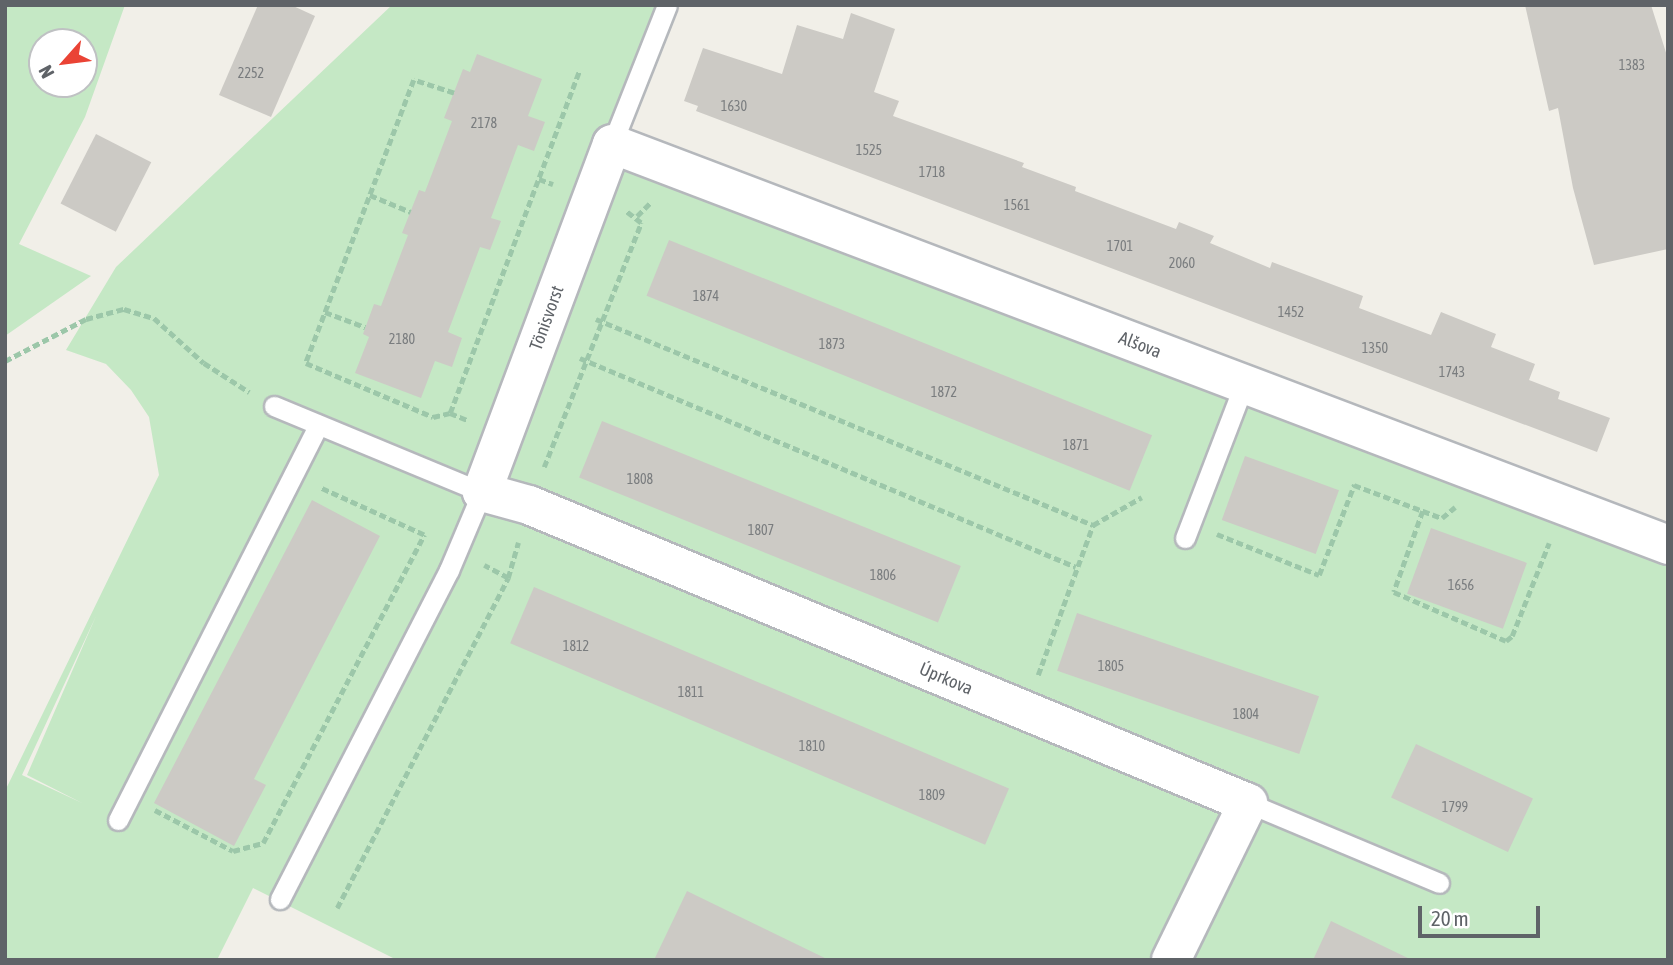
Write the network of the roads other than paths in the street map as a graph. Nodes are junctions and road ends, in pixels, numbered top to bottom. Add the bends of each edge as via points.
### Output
1 (667, 5) edge
2 (612, 144) junction
3 (1244, 384) junction
4 (274, 406) road end
5 (318, 425) junction
6 (482, 492) junction
7 (1185, 538) dead end
8 (1668, 545) edge
9 (1248, 803) junction
10 (118, 820) dead end
11 (1439, 883) dead end
12 (280, 899) dead end
13 (1171, 960) edge

1 - 2 lane
2 - 3 street, Alšova
2 - 6 street, Tönisvorst
3 - 7 lane
3 - 8 street, Alšova
4 - 5 lane
5 - 6 lane
5 - 10 lane
6 - 9 street, Úprkova via 529,505
6 - 12 lane via 449,570
9 - 11 lane
9 - 13 street

